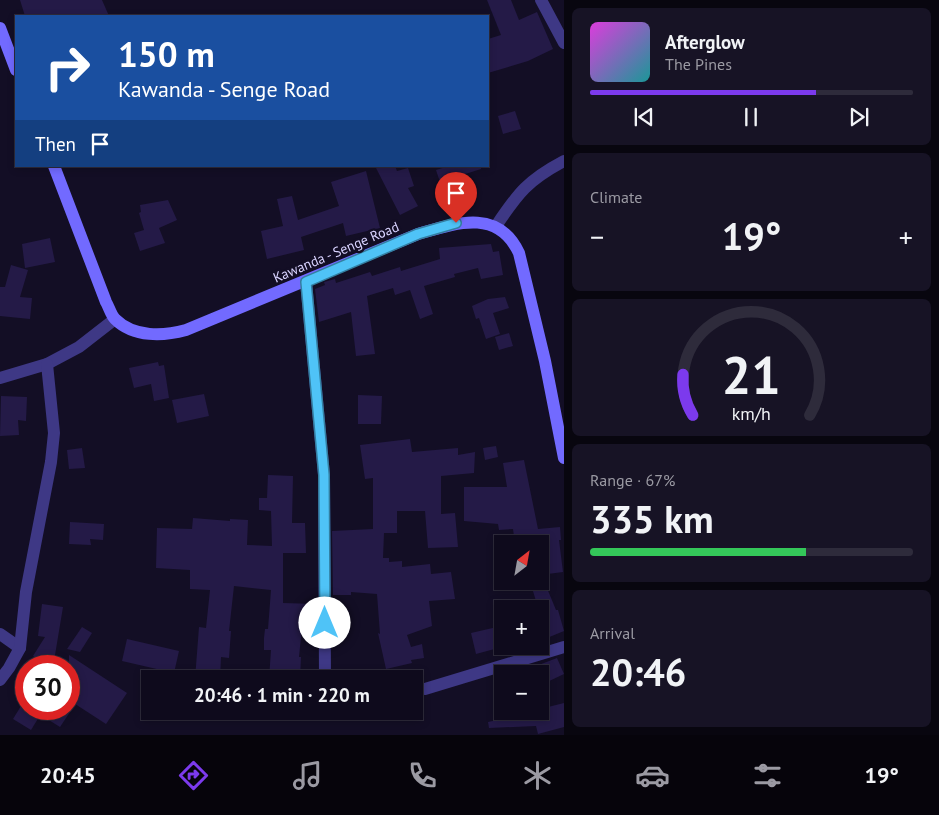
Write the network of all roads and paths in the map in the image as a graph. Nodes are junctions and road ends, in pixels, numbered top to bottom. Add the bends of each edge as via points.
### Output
1 (541, 0) edge
2 (0, 28) edge
3 (564, 43) edge
4 (15, 67) edge
5 (564, 161) edge
6 (54, 167) edge
7 (496, 226) junction
8 (306, 282) junction
9 (115, 319) junction
10 (47, 364) junction
11 (0, 378) edge
12 (564, 458) edge
13 (0, 634) edge
14 (564, 647) edge
15 (20, 648) junction
16 (325, 670) edge
17 (0, 680) edge
18 (425, 689) dead end

1 - 3 street
2 - 4 street
5 - 7 street via 527,184
6 - 9 street
7 - 8 street, Kawanda - Senge Road via 456,223 418,234
7 - 12 street via 512,237 519,253
8 - 9 street, Kawanda - Senge Road via 168,335 133,330
8 - 16 street via 324,475
9 - 10 street via 79,347
10 - 11 street
10 - 15 street via 54,433 26,592
13 - 15 street
14 - 18 street
15 - 17 street

